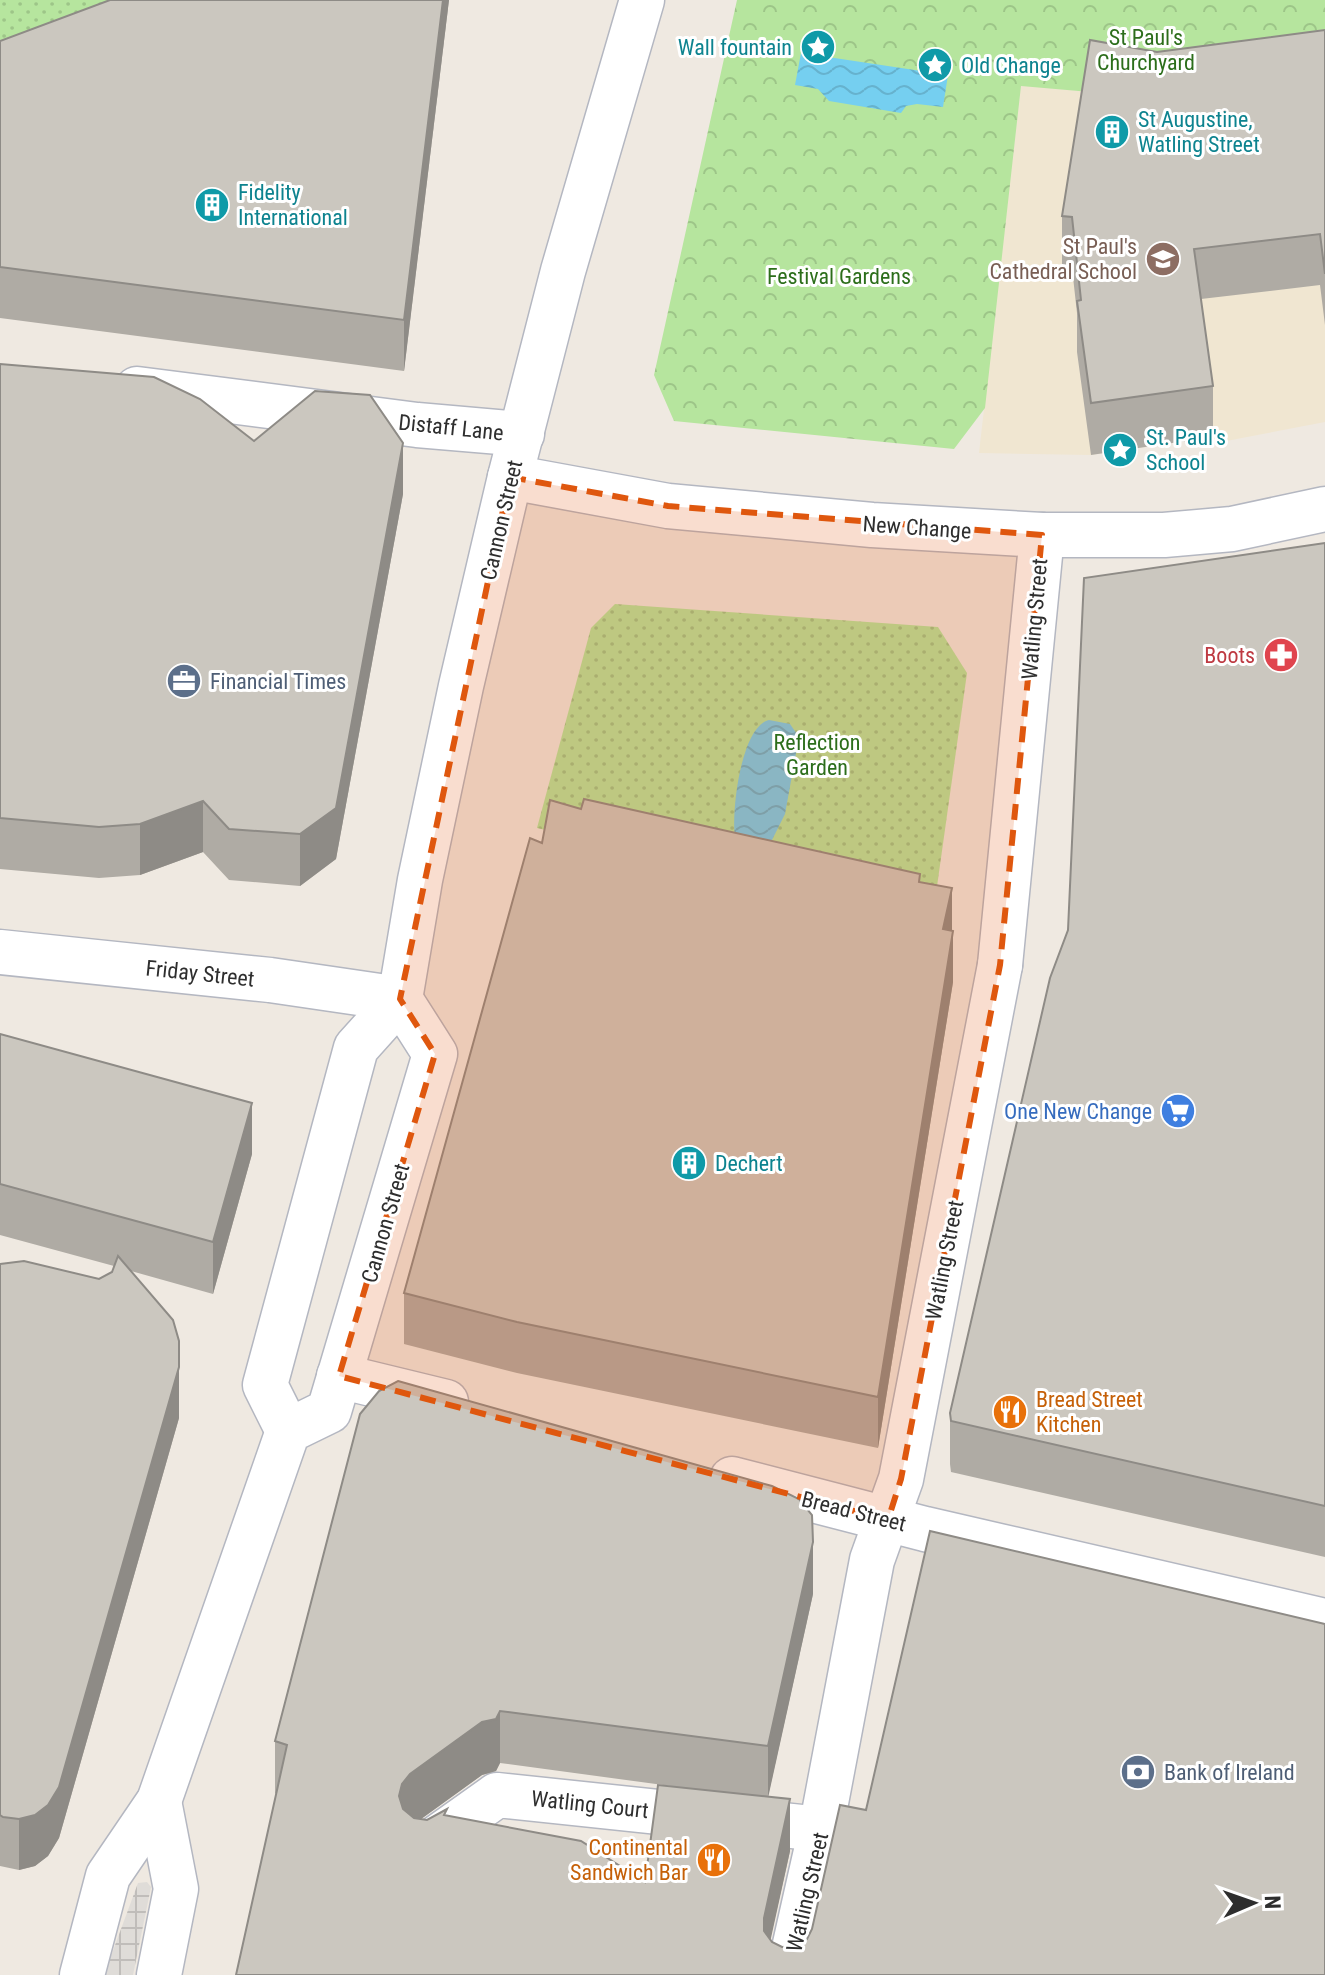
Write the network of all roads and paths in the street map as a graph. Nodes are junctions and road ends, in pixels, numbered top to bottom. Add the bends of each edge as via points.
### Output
1 (642, 0) edge
2 (90, 383) edge
3 (522, 434) junction
4 (510, 477) junction
5 (1325, 509) edge
6 (1042, 535) junction
7 (0, 952) edge
8 (400, 999) junction
9 (339, 1376) junction
10 (486, 1413) edge
11 (288, 1431) junction
12 (686, 1467) edge
13 (888, 1520) junction
14 (1325, 1621) edge
15 (159, 1801) junction
16 (821, 1829) junction
17 (424, 1847) edge
18 (82, 1975) edge
19 (159, 1975) edge
20 (788, 1975) edge

1 - 3 street, Cannon Street
2 - 3 street, Distaff Lane
3 - 4 street, Cannon Street
4 - 6 street, New Change via 668,506
4 - 8 street, Cannon Street via 420,880
5 - 6 street, New Change via 1232,529
6 - 13 street, Watling Street via 1000,965 901,1479
7 - 8 street, Friday Street
8 - 9 street, Cannon Street via 435,1054
8 - 11 street via 356,1048 265,1385
9 - 10 street
9 - 11 street, Cannon Street via 329,1411
11 - 15 street
12 - 13 street, Bread Street
13 - 14 street, Bread Street
13 - 16 street, Watling Street via 872,1560
15 - 18 street via 108,1876
15 - 19 street via 176,1889
16 - 17 street, Watling Court via 497,1795
16 - 20 street, Watling Street

